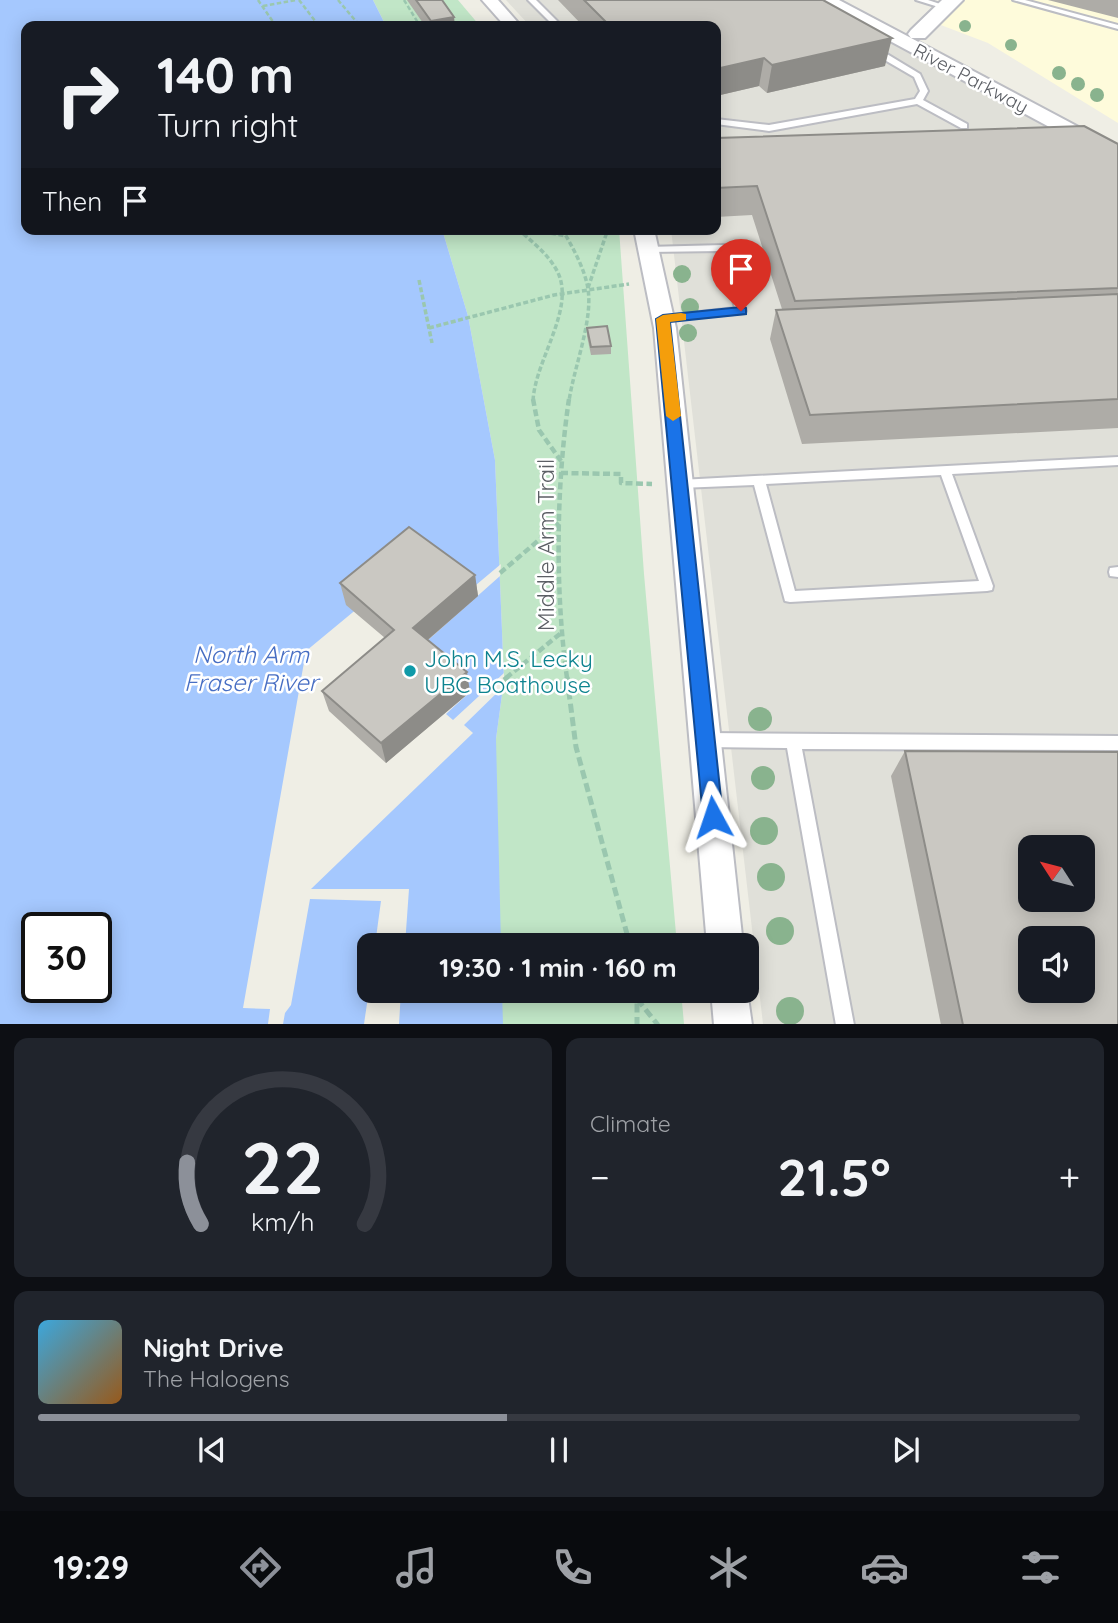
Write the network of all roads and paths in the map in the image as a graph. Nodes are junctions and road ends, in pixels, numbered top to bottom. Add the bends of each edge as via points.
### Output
1 (258, 0) edge
2 (298, 0) edge
3 (338, 0) edge
4 (404, 0) edge
5 (490, 0) edge
6 (531, 0) edge
7 (824, 0) edge
8 (842, 0) edge
9 (921, 0) edge
10 (1017, 0) edge
11 (949, 4) edge
12 (1062, 4) dead end
13 (263, 6) junction
14 (1056, 10) junction
15 (273, 21) edge
16 (315, 21) edge
17 (356, 21) edge
18 (417, 21) edge
19 (509, 21) edge
20 (553, 21) edge
21 (1118, 27) edge
22 (918, 34) junction
23 (869, 47) edge
24 (918, 101) junction
25 (721, 123) edge
26 (964, 126) dead end
27 (769, 128) junction
28 (761, 136) edge
29 (1118, 138) edge
30 (1118, 148) edge
31 (1118, 157) edge
32 (525, 235) edge
33 (561, 235) edge
34 (606, 235) edge
35 (566, 236) joint
36 (647, 239) edge
37 (419, 280) dead end
38 (630, 284) dead end
39 (588, 288) junction
40 (563, 293) junction
41 (663, 319) junction
42 (429, 328) junction
43 (432, 344) dead end
44 (561, 461) junction
45 (1118, 461) edge
46 (945, 470) junction
47 (561, 473) junction
48 (759, 479) junction
49 (680, 484) junction
50 (559, 523) junction
51 (500, 573) dead end
52 (561, 633) junction
53 (504, 680) dead end
54 (705, 740) junction
55 (793, 742) junction
56 (1118, 743) edge
57 (627, 933) edge
58 (724, 933) edge
59 (637, 1003) edge
60 (640, 1003) edge
61 (731, 1003) edge
62 (637, 1024) edge
63 (658, 1024) edge
64 (733, 1024) edge
65 (845, 1024) edge

1 - 13 path
2 - 13 path
2 - 16 path
3 - 17 path
4 - 18 path
5 - 19 street
6 - 20 lane
7 - 31 street, River Parkway
8 - 22 street, River Parkway
9 - 11 lane
10 - 14 lane
11 - 22 street
12 - 14 lane
13 - 15 path
14 - 21 lane
22 - 29 street, River Parkway
22 - 30 street via 923,45
23 - 24 lane via 917,76 924,90
24 - 26 lane
24 - 27 lane
25 - 27 lane
27 - 28 lane
32 - 40 path via 552,260
33 - 35 path
34 - 39 path
35 - 39 path, Middle Arm Trail
36 - 41 street
36 - 41 lane via 724,248 741,311
37 - 42 path
38 - 39 path
39 - 40 path
39 - 44 path, Middle Arm Trail
40 - 42 path
40 - 44 path via 563,305 533,379 532,409 548,448
41 - 49 street
42 - 43 path
44 - 47 path, Middle Arm Trail
45 - 46 lane
46 - 48 lane
46 - 48 lane via 987,586 790,597
47 - 49 path via 621,474 621,483
47 - 50 path, Middle Arm Trail
48 - 49 lane
49 - 54 street
50 - 51 path
50 - 52 path, Middle Arm Trail
52 - 53 path
52 - 57 path, Middle Arm Trail via 576,747
54 - 55 lane
54 - 58 street
55 - 56 lane
55 - 65 lane
59 - 62 path
60 - 63 path
61 - 64 street

